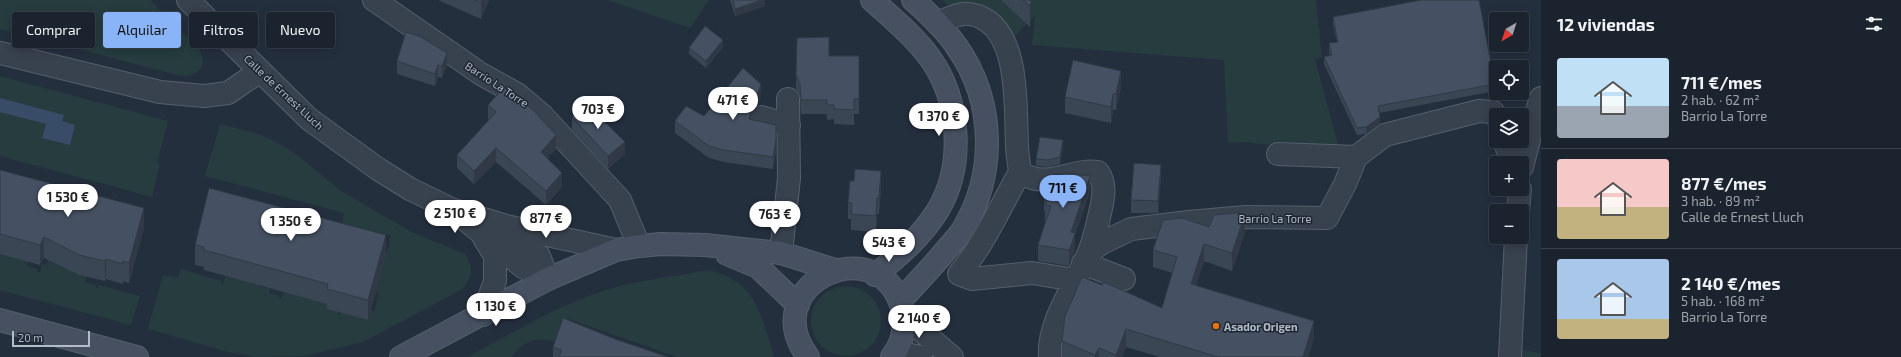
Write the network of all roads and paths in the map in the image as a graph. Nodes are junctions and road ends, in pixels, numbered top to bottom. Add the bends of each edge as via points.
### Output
1 (188, 0) edge
2 (374, 0) edge
3 (872, 0) edge
4 (913, 0) edge
5 (937, 23) junction
6 (0, 53) edge
7 (260, 71) junction
8 (788, 98) dead end
9 (1541, 98) edge
10 (1489, 112) edge
11 (761, 117) dead end
12 (789, 125) junction
13 (1278, 154) dead end
14 (1525, 156) edge
15 (1356, 157) junction
16 (1020, 172) junction
17 (451, 209) junction
18 (506, 226) junction
19 (480, 232) junction
20 (1516, 244) edge
21 (705, 245) junction
22 (639, 246) junction
23 (616, 250) junction
24 (781, 253) junction
25 (1082, 265) junction
26 (835, 270) junction
27 (875, 275) junction
28 (548, 279) junction
29 (1124, 279) dead end
30 (798, 305) junction
31 (902, 309) junction
32 (483, 315) junction
33 (0, 320) edge
34 (894, 355) edge
35 (137, 357) edge
36 (401, 357) edge
37 (807, 357) edge
38 (921, 357) edge
39 (952, 357) edge
40 (1050, 357) edge
41 (1510, 357) edge

1 - 7 street, Calle de Ernest Lluch
2 - 22 street, Barrio La Torre via 481,74 517,94 543,116 620,200
3 - 27 main road via 912,37 930,59 954,110 957,134 952,176 938,211 897,258
4 - 5 main road
5 - 16 street via 972,14 986,19 996,30 1011,62 1015,83
5 - 31 main road via 969,66 979,90 988,140 986,159 976,201 962,231 924,276
6 - 7 street via 160,92 204,96 228,93
7 - 17 street, Calle de Ernest Lluch via 309,118 344,144 410,189
8 - 12 street
9 - 14 street
10 - 15 street via 1480,111 1385,135
11 - 12 street
12 - 24 street via 789,178
13 - 15 street
15 - 25 street, Barrio La Torre via 1346,184 1327,218 1245,218 1131,229 1102,243
16 - 25 street via 1028,178 1054,179 1091,171 1098,172 1103,179 1103,198
16 - 25 street via 988,232 959,274 972,279 1032,273 1052,275
17 - 18 street, Calle de Ernest Lluch
17 - 19 street, Calle de Ernest Lluch
18 - 23 street, Calle de Ernest Lluch
18 - 28 street, Calle de Ernest Lluch via 539,256
19 - 28 street, Calle de Ernest Lluch via 523,267
19 - 32 street, Calle de Ernest Lluch via 495,256 496,282
20 - 41 street
21 - 22 main road
21 - 24 main road
21 - 30 main road via 758,267
22 - 23 main road
23 - 28 main road
24 - 26 main road
25 - 29 street
25 - 40 street via 1056,325 1049,349
26 - 27 main road via 855,268
26 - 30 main road via 812,283
27 - 31 main road via 889,286
28 - 32 main road
30 - 37 main road via 795,318 796,332
31 - 34 main road via 902,335
31 - 39 street
32 - 36 main road
33 - 35 main road
34 - 38 street

